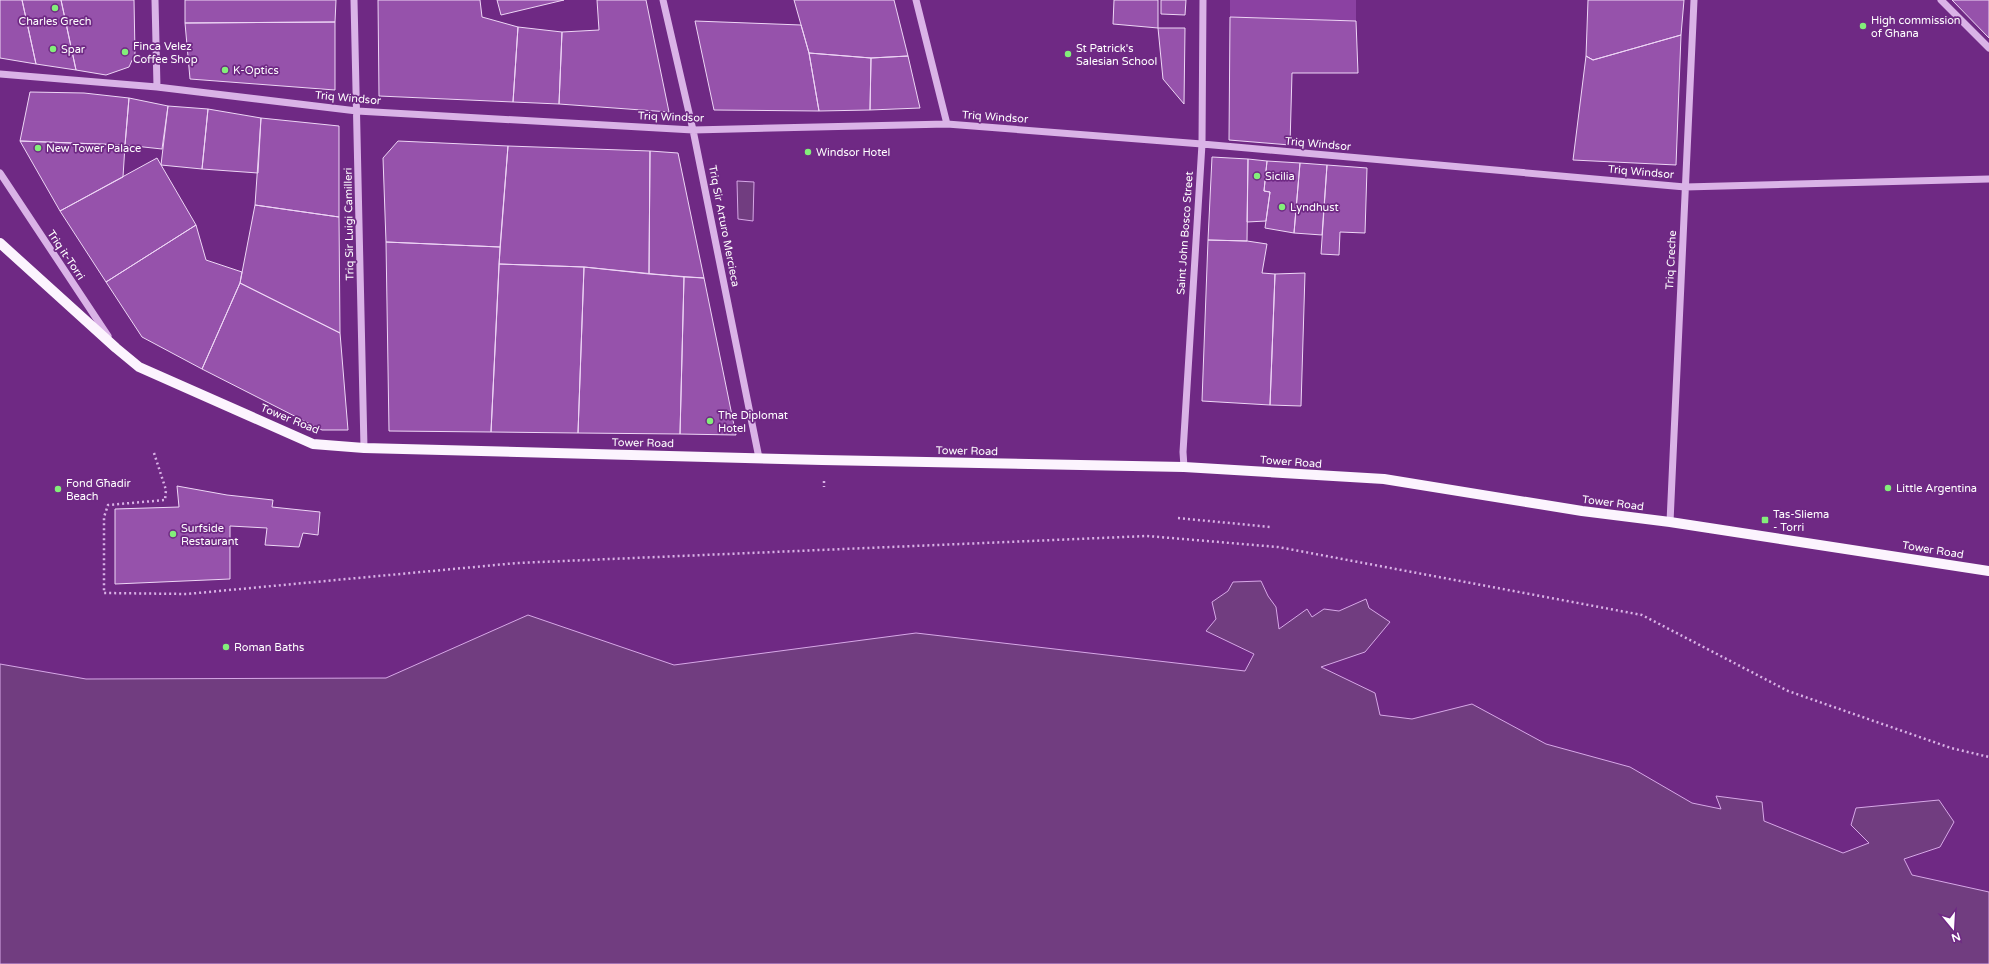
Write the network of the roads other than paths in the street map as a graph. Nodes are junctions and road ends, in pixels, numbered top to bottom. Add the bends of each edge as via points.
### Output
1 (155, 0) edge
2 (354, 0) edge
3 (663, 0) edge
4 (916, 0) edge
5 (1203, 0) edge
6 (1694, 0) edge
7 (1941, 0) edge
8 (1989, 48) edge
9 (0, 74) edge
10 (157, 87) junction
11 (357, 111) junction
12 (947, 124) junction
13 (693, 130) junction
14 (1202, 144) junction
15 (0, 173) edge
16 (1989, 179) edge
17 (1685, 187) junction
18 (0, 243) edge
19 (116, 348) junction
20 (364, 448) junction
21 (759, 458) junction
22 (1184, 467) junction
23 (1670, 522) junction
24 (1989, 571) edge

1 - 10 street
2 - 11 street, Triq Sir Luigi Camilleri
3 - 13 street, Triq Sir Arturo Mercieca
4 - 12 street
5 - 14 street, Saint John Bosco Street
6 - 17 street, Triq Creche
7 - 8 street
9 - 10 street, Triq Windsor
10 - 11 street, Triq Windsor
11 - 13 street, Triq Windsor
11 - 20 street, Triq Sir Luigi Camilleri
12 - 13 street, Triq Windsor
12 - 14 street, Triq Windsor
13 - 21 street, Triq Sir Arturo Mercieca
14 - 17 street, Triq Windsor
14 - 22 street, Saint John Bosco Street
15 - 19 street, Triq it-Torri
16 - 17 street, Triq Windsor
17 - 23 street, Triq Creche
18 - 19 main road, Tower Road
19 - 20 main road, Tower Road via 139,367 313,444
20 - 21 main road, Tower Road
21 - 22 main road, Tower Road
22 - 23 main road, Tower Road via 1384,479 1582,511
23 - 24 main road, Tower Road

